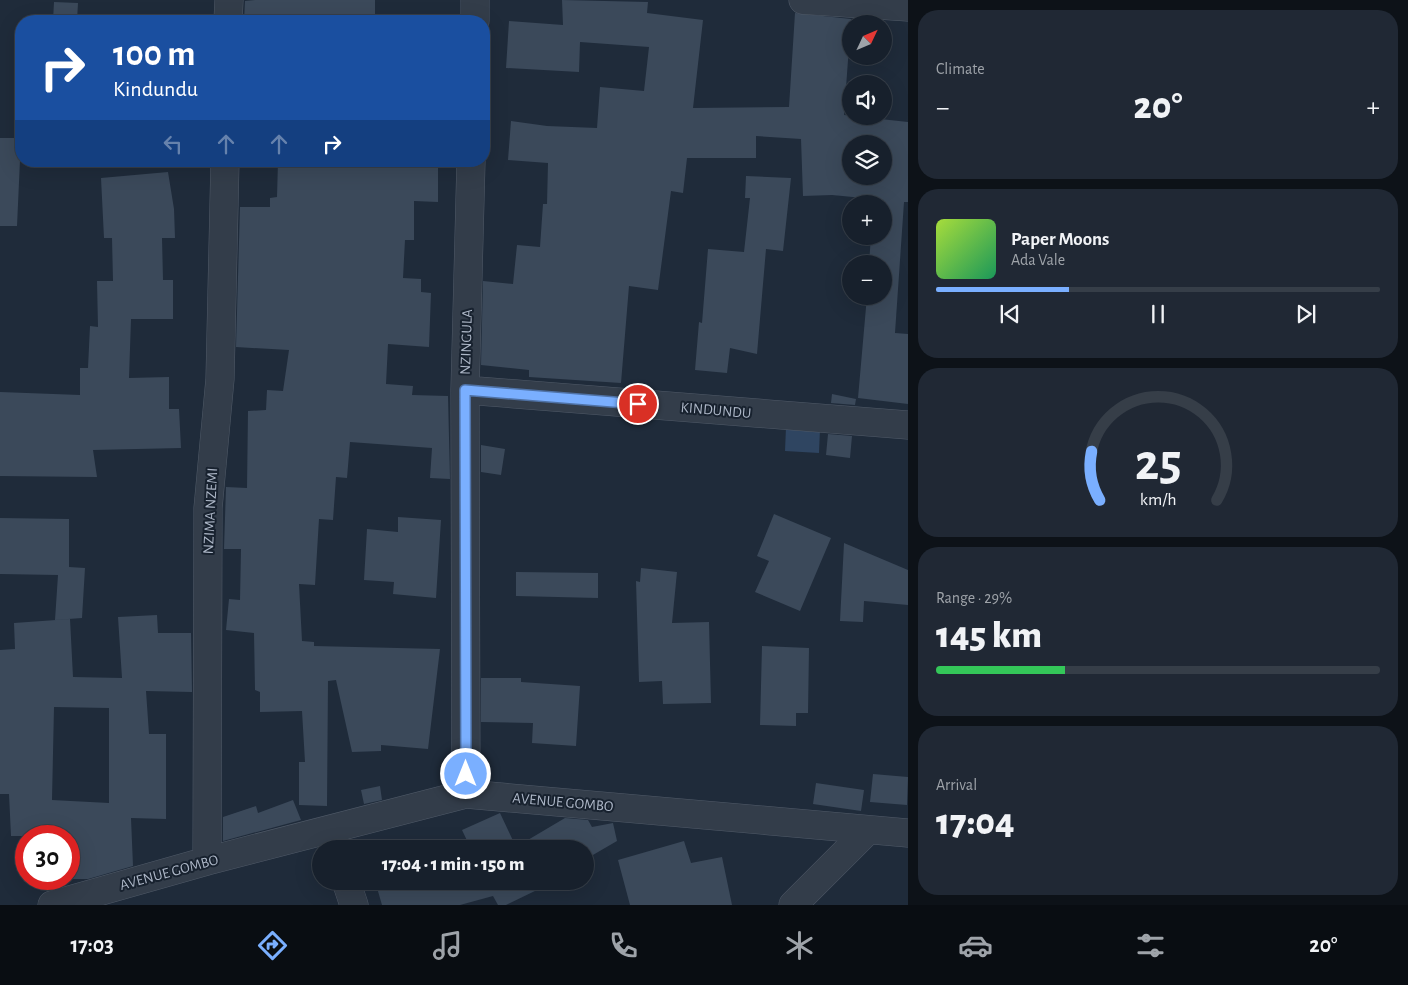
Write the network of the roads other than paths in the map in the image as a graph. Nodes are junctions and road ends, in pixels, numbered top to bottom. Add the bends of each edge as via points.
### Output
1 (229, 0) edge
2 (475, 0) edge
3 (803, 0) edge
4 (908, 7) edge
5 (228, 15) edge
6 (475, 15) edge
7 (225, 167) edge
8 (471, 167) edge
9 (465, 390) junction
10 (908, 425) edge
11 (466, 794) junction
12 (867, 831) junction
13 (908, 833) edge
14 (333, 840) edge
15 (312, 844) edge
16 (207, 862) junction
17 (349, 890) edge
18 (52, 905) edge
19 (354, 905) edge
20 (793, 905) edge

1 - 5 street
2 - 6 street
3 - 4 street
7 - 16 street, NZIMA NZEMI via 220,379 208,508
8 - 9 street, NZINGULA
9 - 10 street, KINDUNDU
9 - 11 street, NZINGULA
11 - 12 street, AVENUE GOMBO
11 - 14 street, AVENUE GOMBO
12 - 13 street, AVENUE GOMBO
12 - 20 street
15 - 16 street, AVENUE GOMBO
16 - 18 street, AVENUE GOMBO
17 - 19 street

